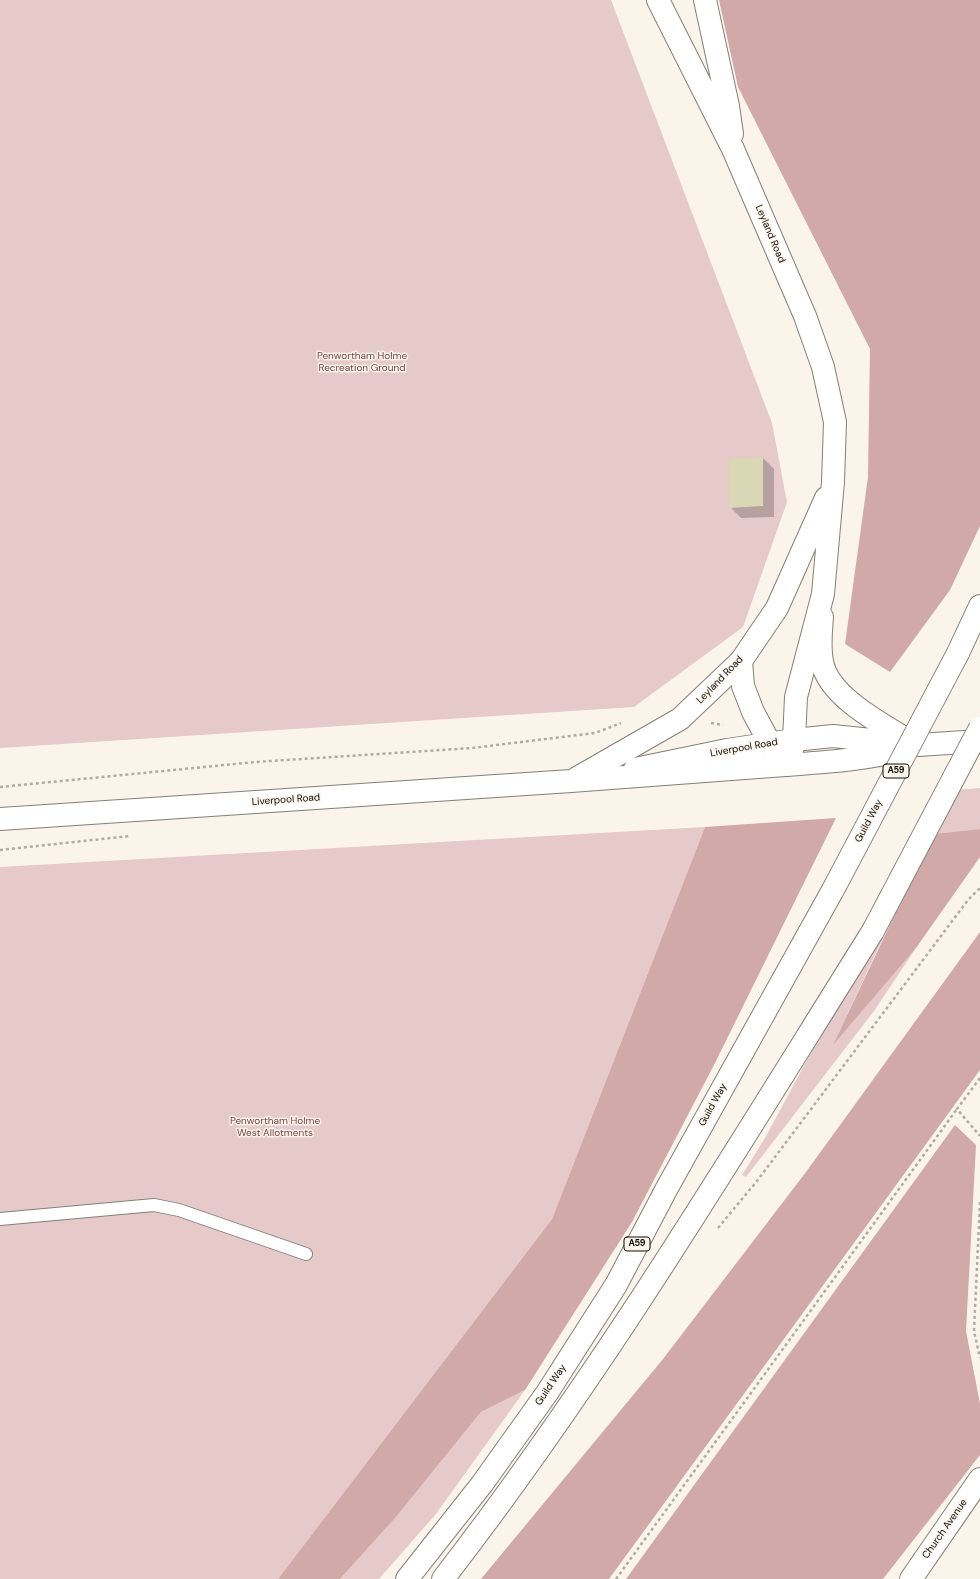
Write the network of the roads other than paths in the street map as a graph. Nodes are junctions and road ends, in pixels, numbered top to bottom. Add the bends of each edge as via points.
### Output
1 (658, 0) edge
2 (705, 0) edge
3 (734, 149) junction
4 (833, 482) junction
5 (824, 594) junction
6 (980, 606) edge
7 (741, 661) junction
8 (980, 728) edge
9 (794, 740) junction
10 (980, 741) edge
11 (770, 744) junction
12 (918, 745) junction
13 (785, 765) junction
14 (571, 781) junction
15 (0, 819) edge
16 (0, 1219) edge
17 (306, 1254) dead end
18 (980, 1479) edge
19 (406, 1579) edge
20 (443, 1579) edge
21 (911, 1579) edge

1 - 3 main road, Leyland Road
2 - 3 main road via 728,106
3 - 4 main road, Leyland Road via 805,316 823,367 835,422
4 - 5 main road, Leyland Road
4 - 7 main road, Leyland Road via 777,608
5 - 9 main road, Leyland Road via 796,697
5 - 12 main road via 820,642 824,669 846,698 870,717
6 - 19 main road, Guild Way / A59, bridge via 958,653 834,888 616,1285 547,1393 491,1472
7 - 11 main road via 743,686
7 - 14 main road, Leyland Road via 680,719
8 - 20 main road, bridge via 872,931 694,1217 588,1380 502,1502
9 - 11 main road, Liverpool Road
9 - 12 main road, Liverpool Road via 833,736
9 - 13 main road, Leyland Road via 791,756
10 - 12 main road, Liverpool Road
11 - 13 main road via 780,762
11 - 14 main road, Liverpool Road
12 - 13 main road, Liverpool Road via 881,755
13 - 14 main road, Liverpool Road
14 - 15 main road, Liverpool Road
16 - 17 lane via 154,1205 179,1210
18 - 21 main road, Church Avenue

